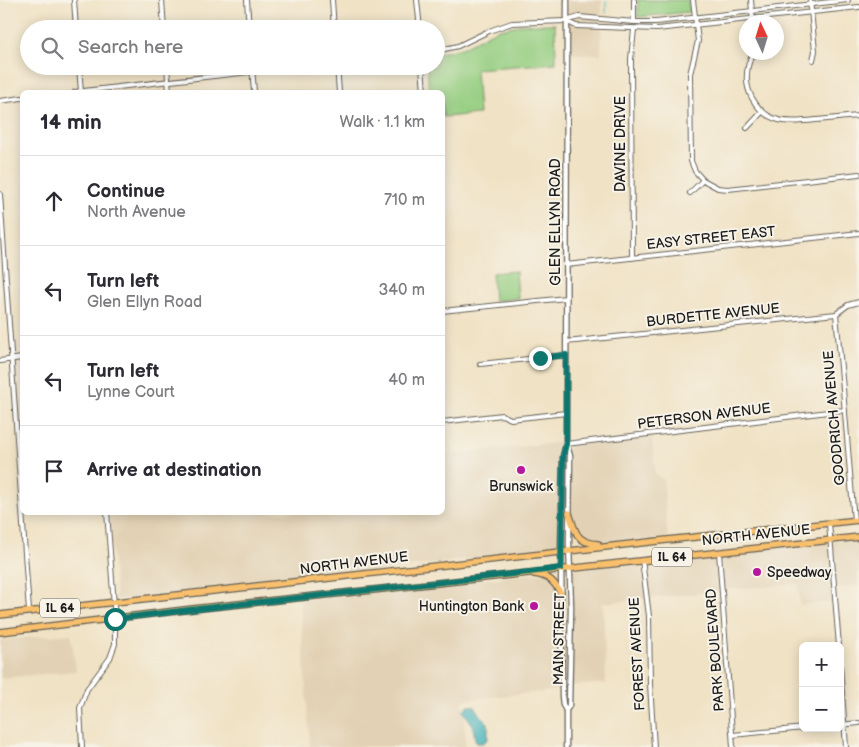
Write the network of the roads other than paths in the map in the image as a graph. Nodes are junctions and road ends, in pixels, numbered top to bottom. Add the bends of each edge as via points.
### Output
1 (74, 0) edge
2 (162, 0) edge
3 (247, 0) edge
4 (332, 0) edge
5 (417, 0) edge
6 (567, 0) edge
7 (634, 0) edge
8 (693, 0) edge
9 (751, 0) edge
10 (848, 0) edge
11 (810, 2) edge
12 (859, 7) edge
13 (752, 10) junction
14 (811, 12) junction
15 (752, 15) edge
16 (784, 16) edge
17 (695, 18) junction
18 (75, 20) edge
19 (163, 20) edge
20 (248, 20) edge
21 (333, 20) edge
22 (419, 20) edge
23 (566, 21) junction
24 (739, 21) edge
25 (634, 22) junction
26 (696, 25) junction
27 (634, 30) junction
28 (445, 49) edge
29 (750, 60) edge
30 (813, 60) dead end
31 (80, 75) edge
32 (168, 75) edge
33 (228, 75) edge
34 (253, 75) edge
35 (338, 75) edge
36 (423, 75) edge
37 (169, 82) junction
38 (81, 90) edge
39 (99, 90) edge
40 (169, 90) edge
41 (254, 90) edge
42 (339, 90) edge
43 (424, 90) edge
44 (20, 98) edge
45 (0, 101) edge
46 (762, 112) junction
47 (859, 116) edge
48 (747, 128) dead end
49 (859, 174) edge
50 (702, 180) junction
51 (690, 193) dead end
52 (0, 194) edge
53 (859, 233) edge
54 (632, 258) junction
55 (566, 265) junction
56 (566, 298) junction
57 (859, 302) edge
58 (445, 311) edge
59 (836, 314) junction
60 (566, 342) junction
61 (566, 355) junction
62 (20, 358) edge
63 (11, 360) junction
64 (0, 361) edge
65 (480, 364) dead end
66 (845, 410) junction
67 (566, 413) junction
68 (445, 422) edge
69 (566, 444) junction
70 (20, 486) edge
71 (570, 513) junction
72 (22, 515) edge
73 (107, 515) edge
74 (856, 520) edge
75 (829, 523) junction
76 (859, 536) edge
77 (830, 539) junction
78 (630, 544) junction
79 (570, 550) junction
80 (561, 551) junction
81 (719, 552) junction
82 (642, 560) junction
83 (571, 567) junction
84 (561, 568) junction
85 (517, 574) junction
86 (561, 594) junction
87 (114, 602) junction
88 (29, 611) junction
89 (0, 615) edge
90 (115, 619) junction
91 (0, 632) edge
92 (839, 642) edge
93 (566, 710) junction
94 (859, 723) edge
95 (844, 725) edge
96 (799, 728) edge
97 (843, 732) edge
98 (732, 735) junction
99 (82, 747) edge
100 (566, 747) edge
101 (654, 747) edge
102 (733, 747) edge
103 (846, 747) edge

1 - 18 street
2 - 19 street
3 - 20 street
4 - 21 street
5 - 22 street
6 - 23 street, GLEN ELLYN ROAD
7 - 25 street
8 - 17 street
9 - 13 street
10 - 11 street
11 - 13 street
11 - 14 street
12 - 14 street
13 - 15 street
13 - 17 street
14 - 16 street
14 - 30 street via 816,51
17 - 25 street
17 - 26 street
23 - 25 street via 584,17
23 - 27 street via 576,26
23 - 28 street via 512,23
23 - 55 street, GLEN ELLYN ROAD
24 - 26 street
26 - 27 street
26 - 50 street via 698,45 690,74 690,153 693,166
27 - 54 street, DAVINE DRIVE via 631,59
29 - 46 street via 748,86
31 - 38 street
32 - 37 street
33 - 37 street
34 - 41 street
35 - 42 street
36 - 43 street
37 - 39 street
37 - 40 street
44 - 45 street
46 - 47 street via 778,120 793,122
46 - 48 street
49 - 50 street via 728,189 711,186
50 - 51 street
52 - 63 street
53 - 54 street, EASY STREET EAST
54 - 55 street, EASY STREET EAST
55 - 56 street, GLEN ELLYN ROAD
56 - 58 street
56 - 60 street, GLEN ELLYN ROAD
57 - 59 street, BURDETTE AVENUE
59 - 60 street, BURDETTE AVENUE
59 - 66 street, GOODRICH AVENUE
60 - 61 street, GLEN ELLYN ROAD
61 - 65 street
61 - 67 street, GLEN ELLYN ROAD
62 - 63 street
63 - 64 street
63 - 70 street
66 - 69 street, PETERSON AVENUE
66 - 74 street, GOODRICH AVENUE
67 - 68 street
67 - 69 street, GLEN ELLYN ROAD
69 - 71 street, GLEN ELLYN ROAD via 570,456
69 - 80 street, GLEN ELLYN ROAD
71 - 78 main road via 580,540 588,544
71 - 79 street, GLEN ELLYN ROAD
72 - 88 street
73 - 87 street
74 - 75 main road, NORTH AVENUE / IL 64
75 - 77 street
75 - 78 main road, NORTH AVENUE / IL 64
76 - 77 main road, NORTH AVENUE / IL 64
77 - 81 main road, NORTH AVENUE / IL 64
77 - 92 street
78 - 79 main road, NORTH AVENUE / IL 64
79 - 80 main road, NORTH AVENUE / IL 64
79 - 83 street, GLEN ELLYN ROAD
80 - 84 street, GLEN ELLYN ROAD
80 - 87 main road, NORTH AVENUE / IL 64
81 - 82 main road, NORTH AVENUE / IL 64
81 - 98 street, PARK BOULEVARD
82 - 83 main road, NORTH AVENUE / IL 64
82 - 101 street, FOREST AVENUE via 649,616
83 - 84 main road, NORTH AVENUE / IL 64
83 - 93 street, MAIN STREET via 569,706
84 - 85 main road, NORTH AVENUE / IL 64
84 - 86 street, MAIN STREET
85 - 86 main road via 545,576 554,582
85 - 90 main road, NORTH AVENUE / IL 64
86 - 93 street, MAIN STREET via 563,706
87 - 88 main road, NORTH AVENUE / IL 64
87 - 90 street
88 - 89 main road, NORTH AVENUE / IL 64
90 - 91 main road, NORTH AVENUE / IL 64
90 - 99 street via 115,644 110,658 87,689 80,708
93 - 100 street, MAIN STREET
94 - 95 street
96 - 98 street
97 - 103 street
98 - 102 street, PARK BOULEVARD

